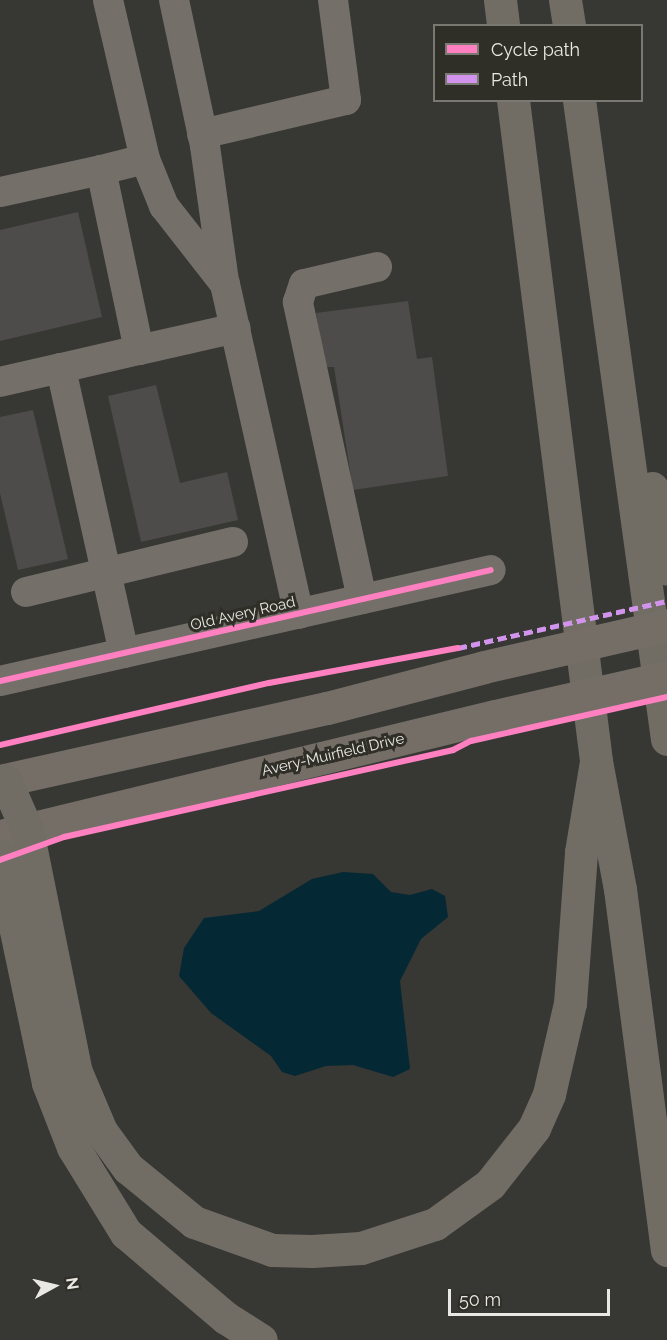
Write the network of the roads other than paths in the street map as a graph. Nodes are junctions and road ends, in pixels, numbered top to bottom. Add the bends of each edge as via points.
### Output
1 (108, 0) edge
2 (174, 0) edge
3 (333, 0) edge
4 (500, 0) edge
5 (565, 0) edge
6 (503, 24) edge
7 (569, 24) edge
8 (513, 102) edge
9 (579, 102) edge
10 (202, 134) junction
11 (145, 159) junction
12 (587, 162) junction
13 (101, 170) junction
14 (0, 192) edge
15 (377, 267) dead end
16 (225, 284) junction
17 (236, 328) junction
18 (140, 350) junction
19 (61, 368) junction
20 (0, 382) edge
21 (233, 542) dead end
22 (667, 569) edge
23 (491, 570) dead end
24 (106, 572) junction
25 (26, 592) dead end
26 (362, 599) junction
27 (299, 614) junction
28 (667, 625) edge
29 (124, 653) junction
30 (667, 677) edge
31 (0, 681) edge
32 (667, 739) edge
33 (596, 761) junction
34 (2, 780) edge
35 (9, 827) edge
36 (0, 855) edge
37 (667, 1250) edge
38 (261, 1340) edge

1 - 11 street
2 - 10 street
3 - 10 street via 346,100
4 - 6 highway
5 - 7 highway
8 - 33 highway
9 - 12 highway
10 - 16 street
11 - 13 street
11 - 16 street via 164,206
12 - 22 highway
12 - 32 highway
13 - 14 street
13 - 18 street
15 - 26 street via 304,284 298,302
16 - 17 street
17 - 18 street
17 - 27 street
18 - 19 street
19 - 20 street
19 - 24 street
21 - 24 street
23 - 26 street, Old Avery Road
24 - 25 street
24 - 29 street
26 - 27 street, Old Avery Road
27 - 29 street, Old Avery Road
28 - 34 main road, bridge via 327,708
29 - 31 street, Old Avery Road
30 - 35 main road, Avery-Muirfield Drive, bridge
33 - 35 highway via 580,852 570,1003 549,1094 534,1128 514,1158 461,1208 435,1224 361,1248 272,1250 232,1238 194,1222 128,1168 101,1131 76,1072
33 - 37 highway via 620,890
34 - 35 highway
36 - 38 highway via 48,1083 73,1147 126,1233 226,1318

